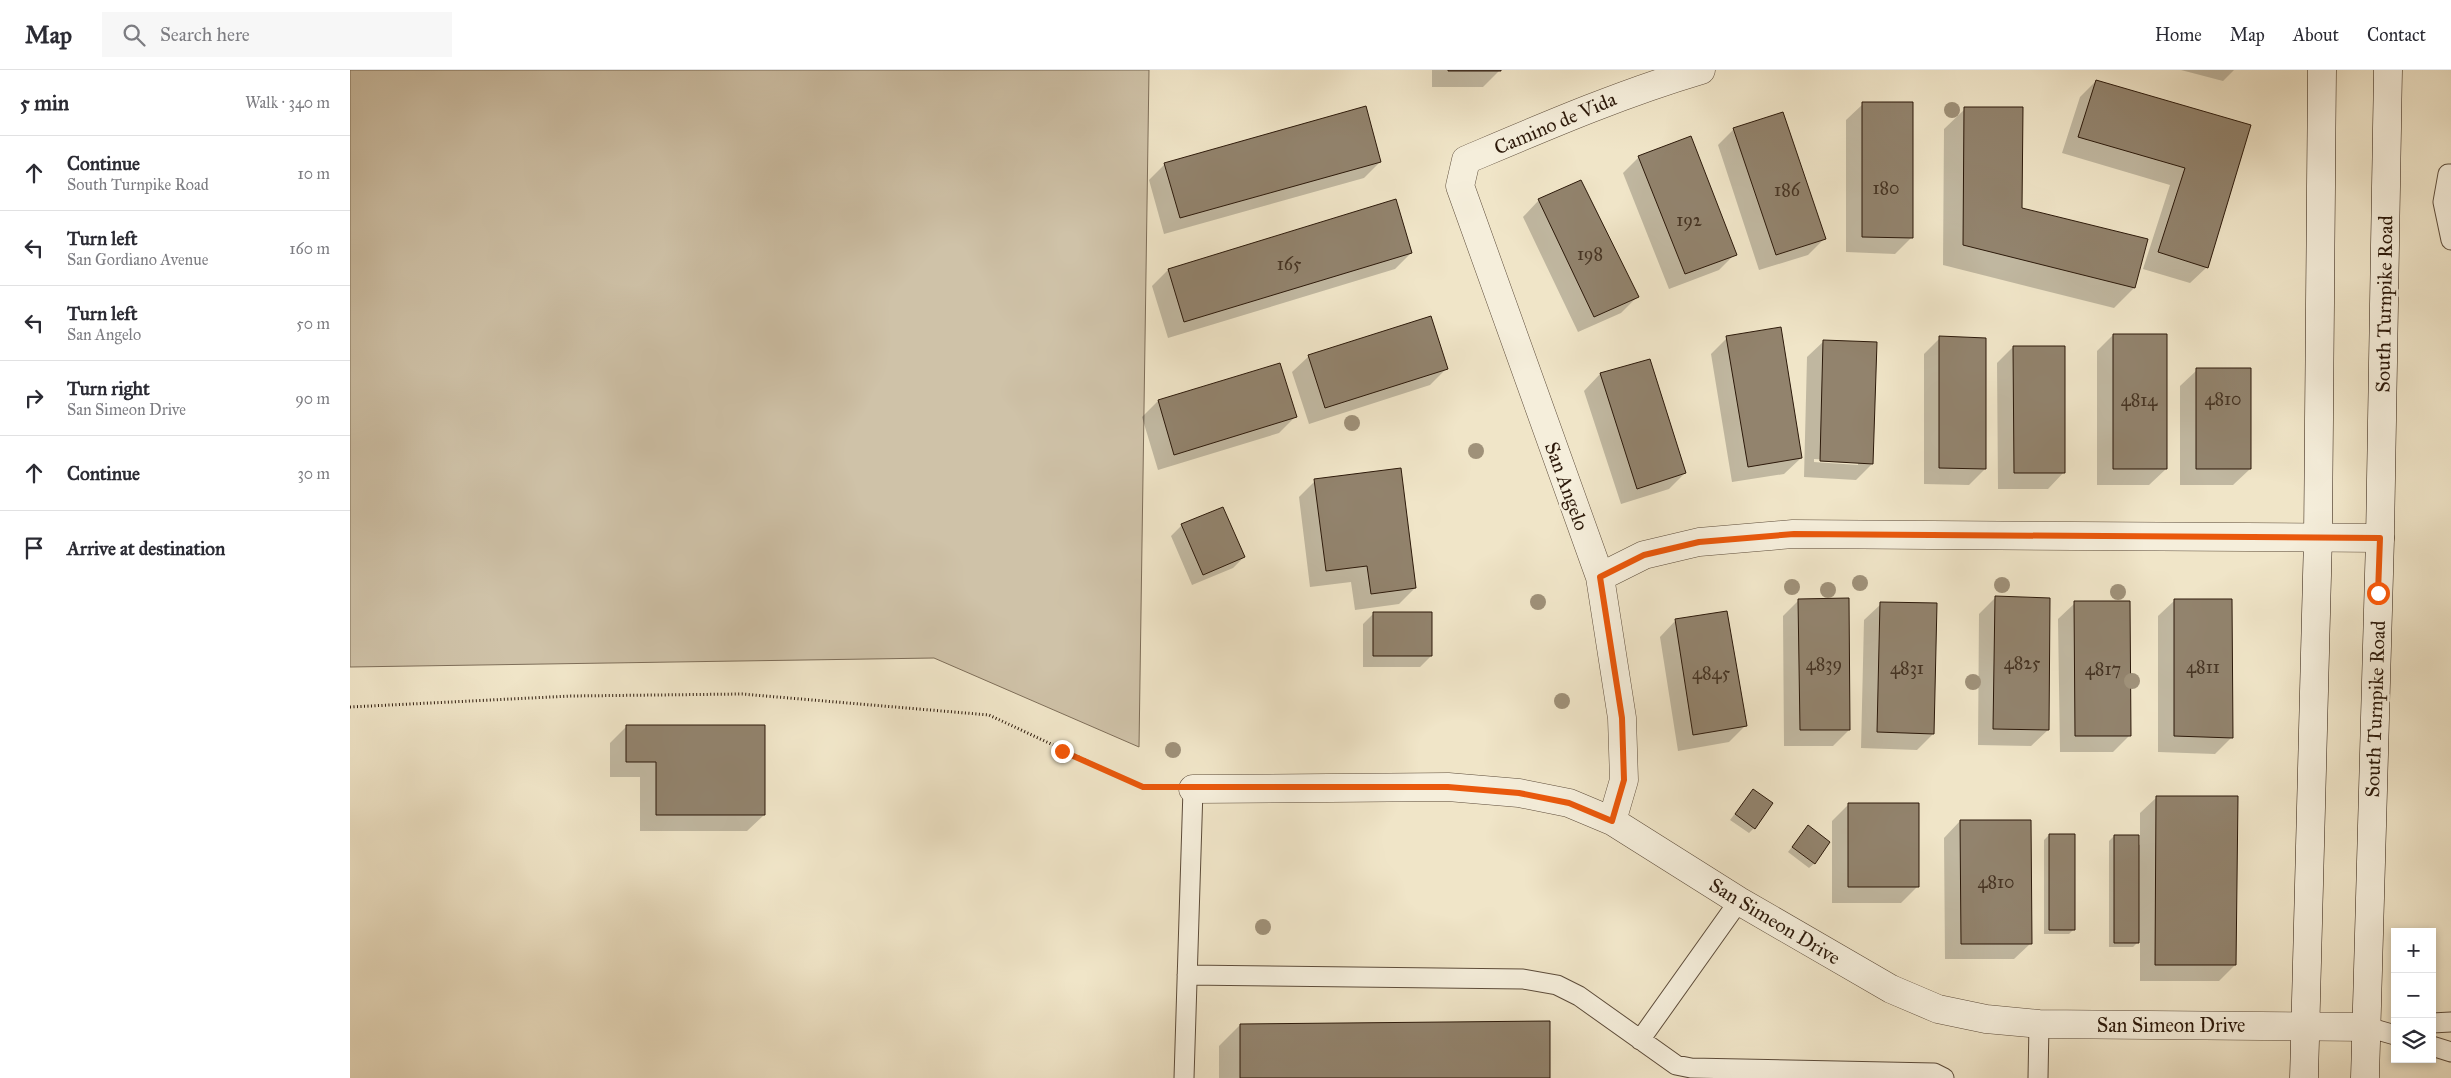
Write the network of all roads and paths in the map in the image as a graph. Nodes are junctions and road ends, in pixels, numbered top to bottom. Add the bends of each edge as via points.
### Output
1 (1701, 70) edge
2 (2322, 70) edge
3 (2388, 70) edge
4 (1466, 160) joint
5 (2451, 174) edge
6 (2451, 240) edge
7 (2318, 537) junction
8 (2380, 538) junction
9 (1600, 577) junction
10 (350, 707) edge
11 (1193, 789) junction
12 (1612, 821) junction
13 (1739, 901) junction
14 (1187, 975) junction
15 (2451, 1022) edge
16 (2436, 1023) edge
17 (2040, 1024) junction
18 (2391, 1025) edge
19 (2306, 1026) junction
20 (2367, 1027) junction
21 (2391, 1034) edge
22 (1640, 1040) junction
23 (2436, 1047) edge
24 (2451, 1052) edge
25 (1184, 1078) edge
26 (1944, 1078) edge
27 (2038, 1078) edge
28 (2304, 1078) edge
29 (2365, 1078) edge

1 - 4 street, Camino de Vida via 1643,87
2 - 7 street
3 - 8 street, South Turnpike Road
4 - 9 street, San Angelo via 1460,186
5 - 6 lane via 2448,174 2443,202
7 - 8 street
7 - 9 street via 1794,534 1699,542 1644,555
7 - 19 street
8 - 20 street, South Turnpike Road
9 - 12 street, San Angelo via 1622,718 1624,780
10 - 11 path via 571,696 742,694 989,715 1143,787
11 - 12 street, San Simeon Drive via 1448,787 1519,793 1569,803
11 - 14 lane
12 - 13 street, San Simeon Drive
13 - 17 street, San Simeon Drive via 1891,989 1938,1009 1986,1019
13 - 22 lane
14 - 22 lane via 1523,980 1557,985
14 - 25 lane
15 - 16 lane
17 - 19 street, San Simeon Drive
17 - 27 lane
18 - 20 lane
19 - 20 street, San Simeon Drive
19 - 28 street
20 - 21 lane
20 - 29 street, South Turnpike Road
22 - 26 lane via 1676,1064 1691,1068 1934,1073
23 - 24 lane

